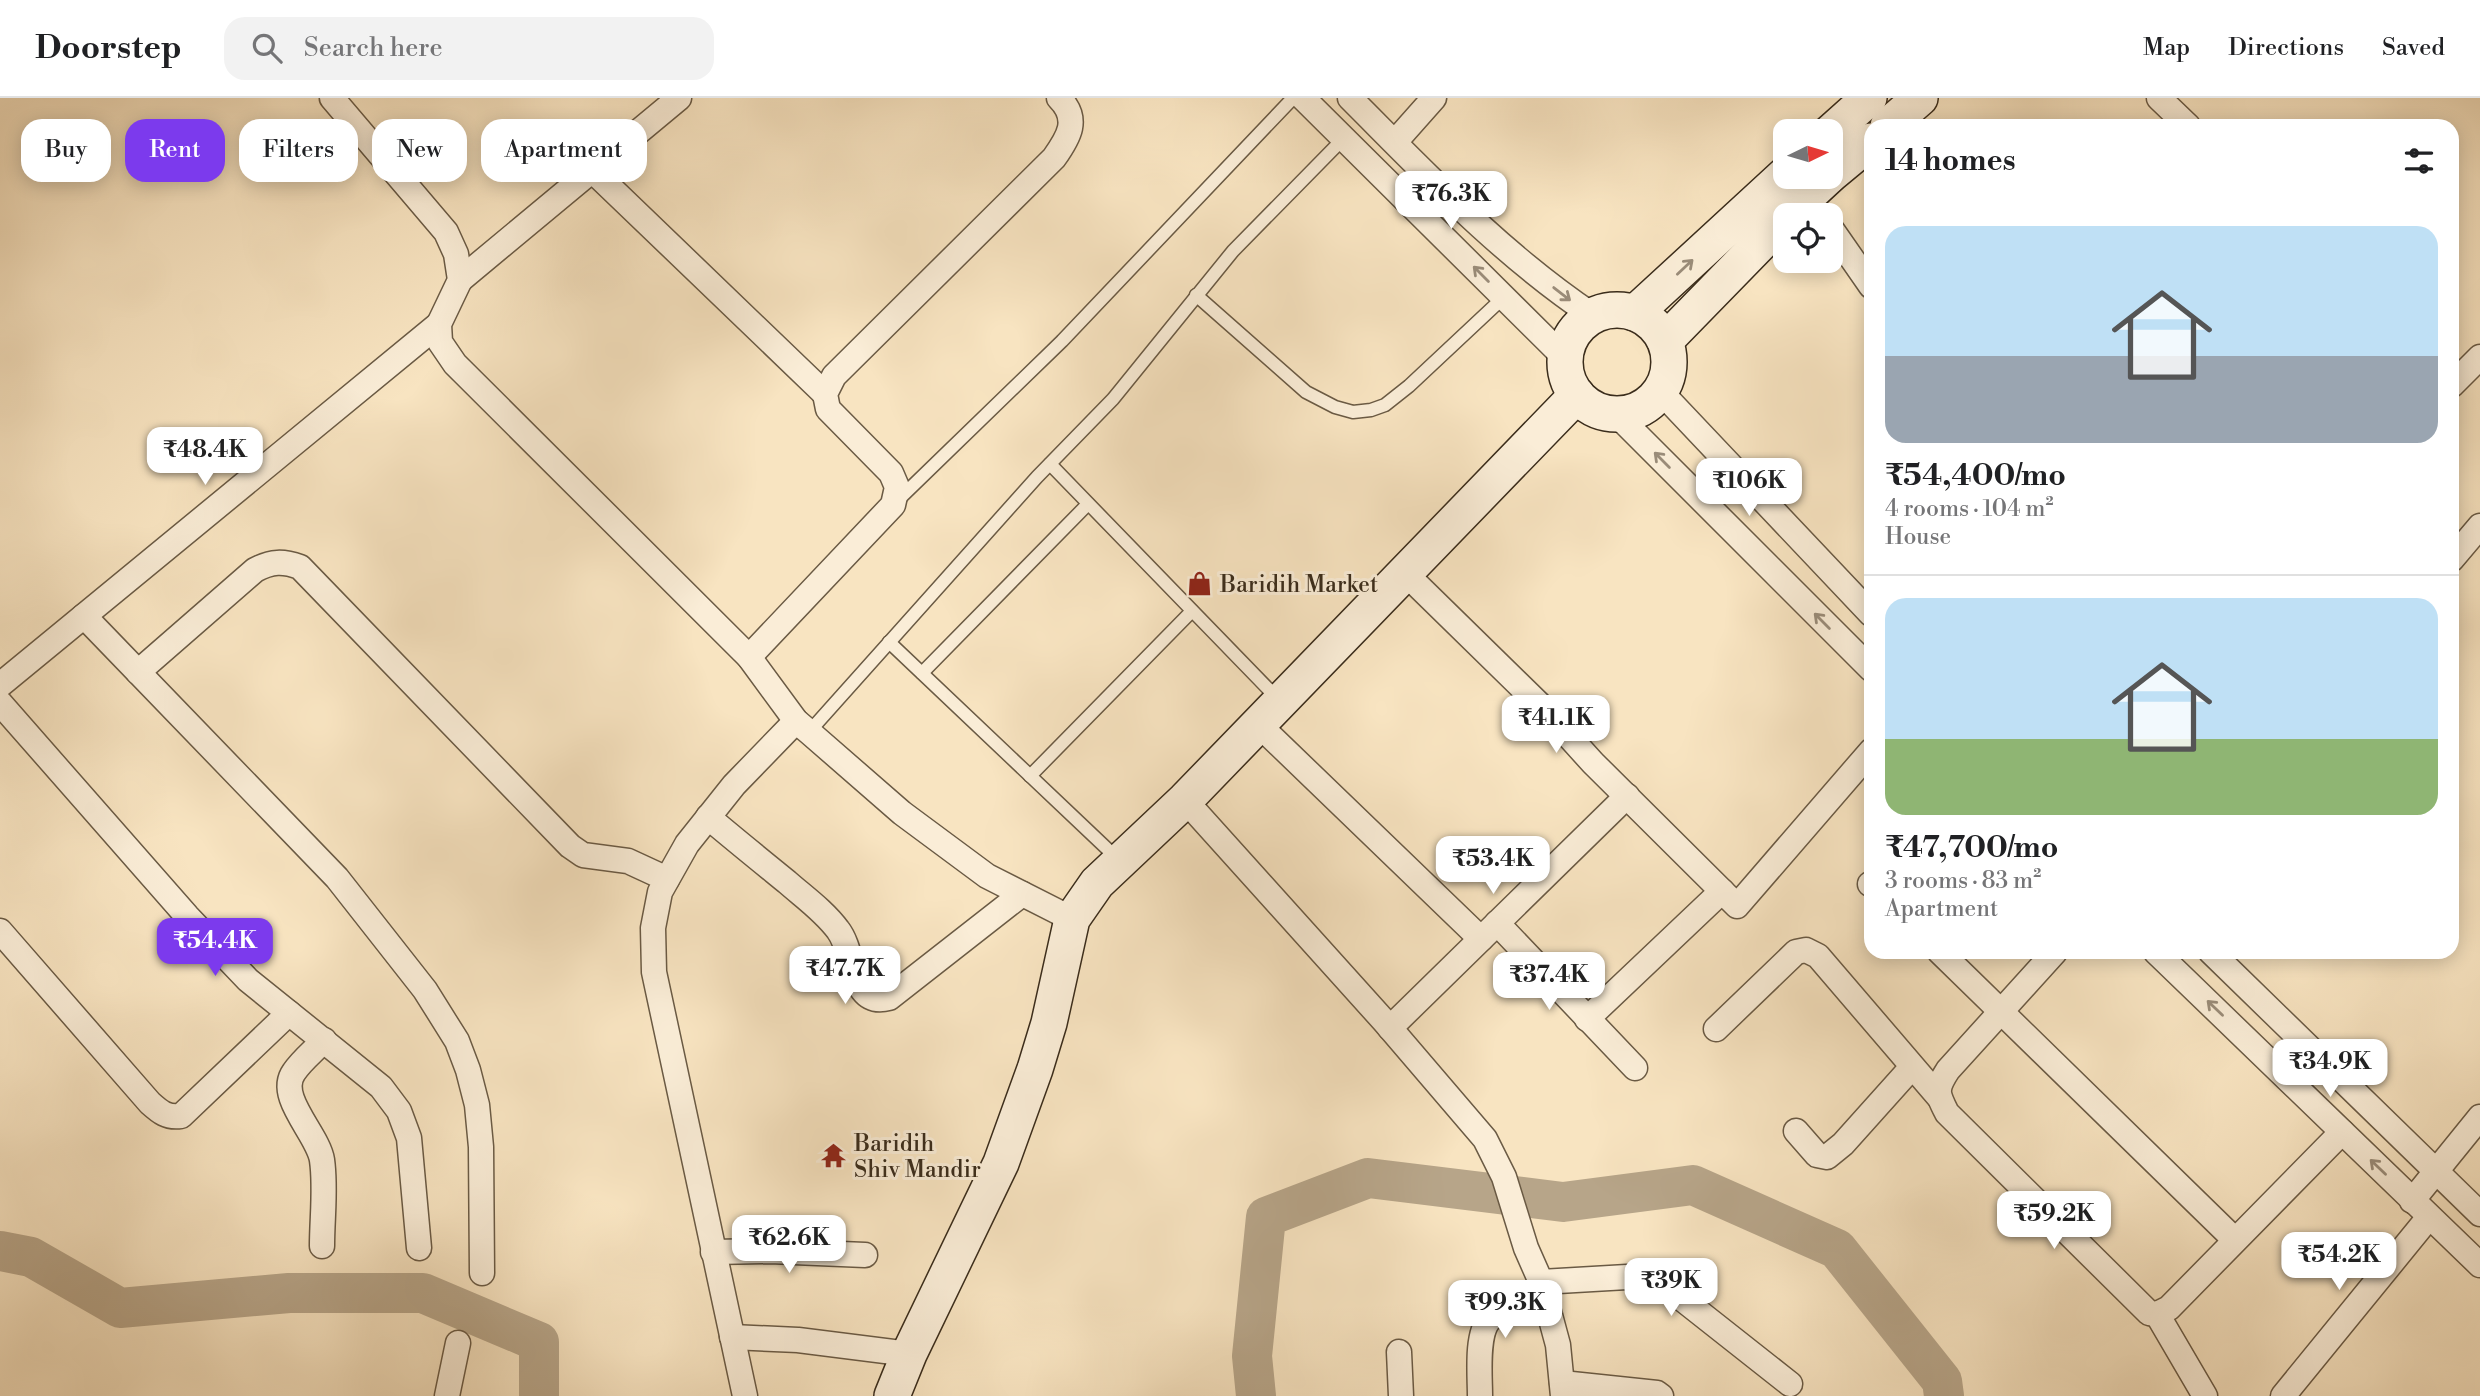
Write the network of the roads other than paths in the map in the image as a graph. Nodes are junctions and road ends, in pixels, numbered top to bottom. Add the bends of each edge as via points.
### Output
1 (332, 98) edge
2 (679, 98) edge
3 (1059, 98) edge
4 (1293, 98) edge
5 (1303, 98) edge
6 (1350, 98) edge
7 (1434, 98) edge
8 (1869, 98) edge
9 (1920, 98) edge
10 (2159, 98) edge
11 (1896, 119) edge
12 (2181, 119) edge
13 (1843, 121) edge
14 (647, 124) edge
15 (1344, 138) junction
16 (1395, 142) junction
17 (1864, 147) edge
18 (578, 182) edge
19 (604, 182) edge
20 (1807, 196) edge
21 (1843, 246) edge
22 (1864, 276) edge
23 (460, 280) junction
24 (1196, 295) junction
25 (1504, 297) junction
26 (1635, 313) junction
27 (1592, 315) junction
28 (439, 324) junction
29 (1665, 341) junction
30 (1564, 357) junction
31 (2480, 357) edge
32 (2459, 378) edge
33 (1660, 391) junction
34 (825, 394) junction
35 (1577, 395) junction
36 (1616, 414) junction
37 (1050, 464) junction
38 (1088, 504) junction
39 (893, 505) junction
40 (2480, 526) edge
41 (2459, 551) edge
42 (1405, 573) junction
43 (1864, 607) edge
44 (1192, 611) junction
45 (84, 616) junction
46 (889, 642) junction
47 (749, 657) junction
48 (1864, 662) edge
49 (138, 672) junction
50 (922, 673) junction
51 (0, 685) edge
52 (0, 703) edge
53 (1269, 713) junction
54 (802, 727) junction
55 (1864, 759) edge
56 (1030, 776) junction
57 (1627, 796) junction
58 (1185, 800) junction
59 (708, 817) junction
60 (1120, 861) junction
61 (667, 879) junction
62 (1722, 891) junction
63 (1022, 894) junction
64 (1072, 919) junction
65 (1489, 931) junction
66 (0, 932) edge
67 (1947, 959) edge
68 (2048, 959) edge
69 (2163, 959) edge
70 (2218, 959) edge
71 (2000, 1011) junction
72 (289, 1013) junction
73 (1587, 1019) junction
74 (1390, 1028) junction
75 (1716, 1029) dead end
76 (324, 1041) junction
77 (1912, 1067) junction
78 (1635, 1068) dead end
79 (1938, 1096) junction
80 (2480, 1117) edge
81 (1796, 1131) dead end
82 (2342, 1132) junction
83 (2436, 1171) junction
84 (2421, 1209) junction
85 (2480, 1214) edge
86 (2235, 1240) junction
87 (321, 1246) dead end
88 (419, 1248) dead end
89 (713, 1252) junction
90 (865, 1255) dead end
91 (2480, 1265) edge
92 (482, 1273) dead end
93 (1542, 1288) junction
94 (2157, 1314) junction
95 (732, 1337) junction
96 (458, 1343) dead end
97 (1399, 1352) dead end
98 (909, 1354) junction
99 (1790, 1384) dead end
100 (1562, 1389) edge
101 (2295, 1392) edge
102 (447, 1396) edge
103 (745, 1396) edge
104 (892, 1396) edge
105 (1401, 1396) edge
106 (1480, 1396) edge
107 (1661, 1396) edge
108 (2205, 1396) edge

1 - 23 street via 446,232
2 - 14 street
3 - 34 street via 1069,108 1071,123 1054,158 834,376
4 - 39 lane via 1062,341
5 - 15 street
6 - 16 street
7 - 16 street
8 - 13 street
9 - 11 street
10 - 12 street
15 - 24 lane
25 -> 15 street
16 -> 27 street via 1478,226
17 - 20 street
18 - 23 street
19 - 34 street
26 -> 20 street
20 - 29 street
21 - 22 street
23 - 28 street
24 - 25 lane via 1306,392 1353,412 1385,405
24 - 37 lane via 1113,398
25 - 30 street
26 - 27 street via 1608,310
26 - 29 street via 1656,326
27 - 30 street via 1578,326
28 - 45 street
28 - 47 street via 440,342 454,365
29 - 33 street via 1669,358
30 - 35 street via 1566,374
31 - 32 street
33 - 36 street via 1633,412
33 - 43 street
34 - 39 street via 828,409 891,474 897,488
35 - 36 street via 1599,412
35 - 42 street
48 -> 36 street
37 - 38 lane
37 - 46 lane
38 - 44 lane
38 - 50 lane
39 - 47 street
40 - 41 street
42 - 53 street
42 - 57 street
44 - 53 lane
44 - 56 lane
45 - 49 street
45 - 51 street
46 - 50 lane
46 - 54 lane
47 - 54 street
49 - 61 street via 255,570 284,561 300,567 570,846 583,855 628,861
49 - 92 street via 337,878 425,990 457,1041 477,1105
50 - 56 lane
52 - 72 street via 187,916 248,980
53 - 58 street
53 - 65 street
54 - 59 street via 734,785
54 - 63 street via 902,813 986,876
55 - 62 street via 1737,906
56 - 60 lane
57 - 62 street
57 - 65 street
58 - 60 street
58 - 74 street
59 - 61 street
59 - 63 street via 838,930 861,990 877,1001 889,999
60 - 64 street via 1097,883
61 - 89 street via 653,928 654,972
62 - 73 street
63 - 64 street
64 - 98 street via 1049,1023 1001,1163
65 - 73 street
65 - 74 street
66 - 72 street via 150,1103 172,1117 180,1116
67 - 71 street
68 - 71 street
82 -> 69 street
70 - 83 street
71 - 79 street via 1948,1070 1938,1085
71 - 86 street
72 - 76 street
73 - 78 street
74 - 93 street via 1485,1139 1504,1177
75 - 77 street via 1796,952 1806,950 1818,956
76 - 87 street via 290,1080 295,1107 322,1158
76 - 88 street via 381,1087 399,1111 409,1138
77 - 79 street
77 - 81 street via 1827,1157 1817,1155
79 - 94 street via 1956,1123 2149,1313
80 - 83 street
84 -> 82 street
82 - 86 street
83 - 84 street
83 - 85 street
84 - 91 street
84 - 101 street
86 - 94 street via 2169,1308
89 - 90 street
89 - 95 street
93 - 99 street via 1627,1277 1662,1283
93 - 100 street via 1558,1345
93 - 106 street via 1488,1322 1480,1348
94 - 108 street
95 - 98 street
95 - 103 street
96 - 102 street
97 - 105 street
98 - 104 street
100 - 107 street via 1621,1388

